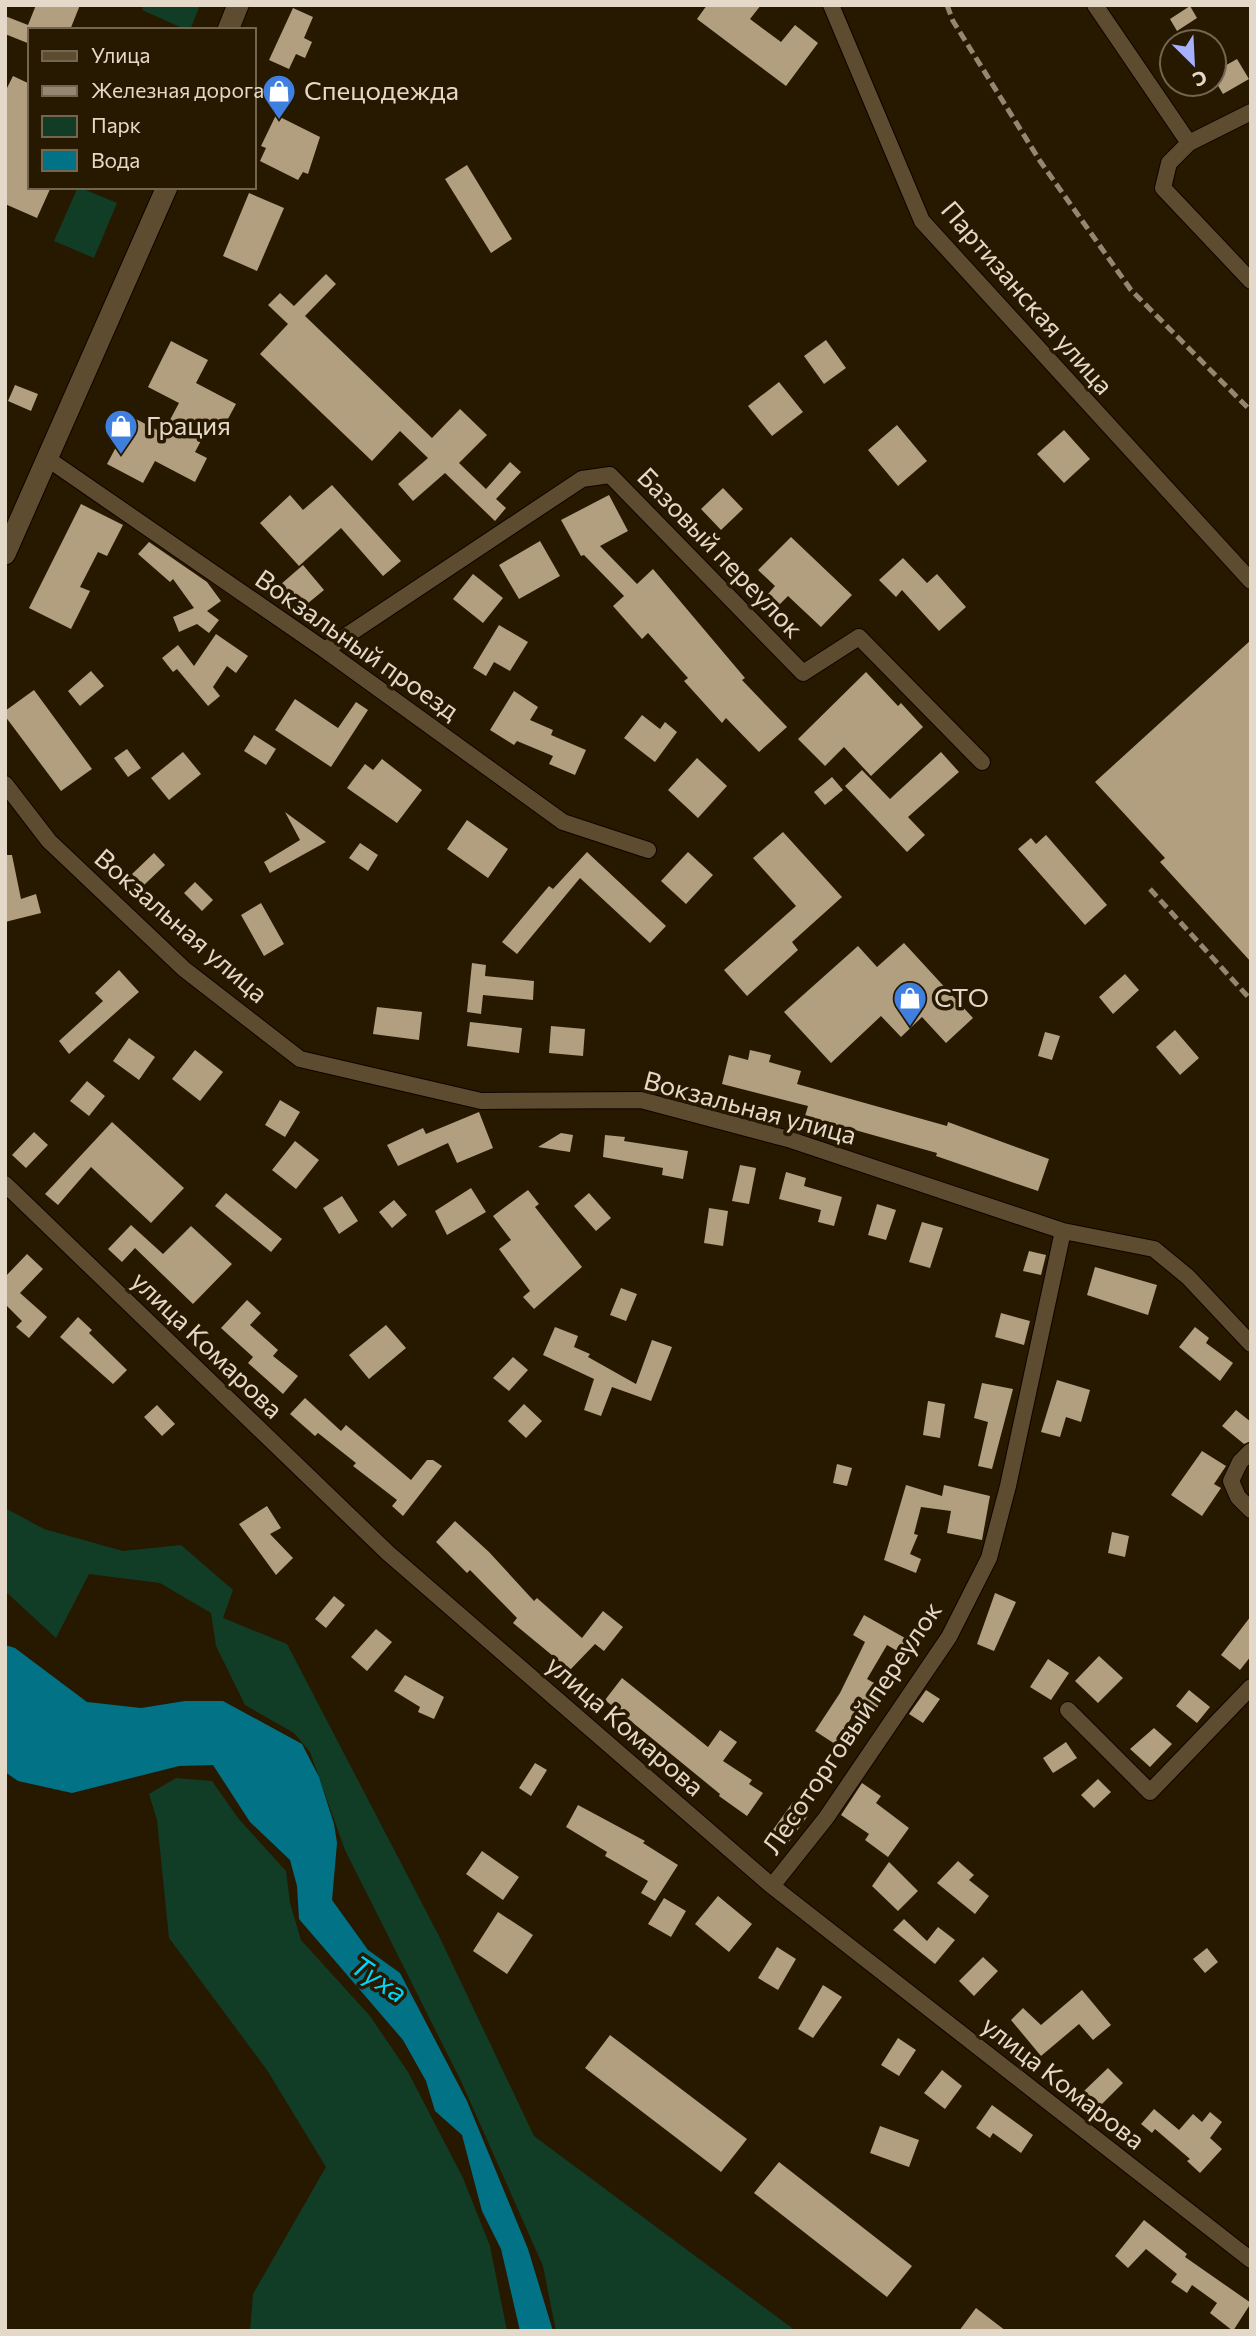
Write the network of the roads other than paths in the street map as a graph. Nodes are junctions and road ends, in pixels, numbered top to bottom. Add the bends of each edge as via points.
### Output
1 (238, 5) edge
2 (831, 5) edge
3 (1095, 5) edge
4 (229, 28) edge
5 (1251, 112) edge
6 (1189, 143) junction
7 (166, 189) edge
8 (1251, 281) edge
9 (48, 459) junction
10 (5, 554) edge
11 (1251, 581) edge
12 (325, 650) junction
13 (982, 762) dead end
14 (5, 784) edge
15 (648, 850) dead end
16 (5, 1184) edge
17 (1063, 1231) junction
18 (1251, 1344) edge
19 (1251, 1451) edge
20 (1251, 1510) edge
21 (1248, 1696) edge
22 (1068, 1710) dead end
23 (772, 1886) junction
24 (1251, 2260) edge

1 - 4 main road
2 - 11 street, Партизанская улица via 922,221
3 - 6 street
5 - 6 street
6 - 8 street via 1169,163 1163,188
7 - 9 main road
9 - 10 main road
9 - 12 street, Вокзальный проезд
12 - 13 street, Базовый переулок via 583,479 610,475 803,673 859,637
12 - 15 street, Вокзальный проезд via 563,822
14 - 17 street, Вокзальная улица via 49,841 184,969 300,1059 481,1101 640,1100 788,1139
16 - 23 street, улица Комарова via 388,1553
17 - 18 street, Вокзальная улица via 1154,1249 1188,1277
17 - 23 street, Лесоторговый переулок via 989,1558 949,1637 826,1818
19 - 20 street via 1231,1481
21 - 22 street via 1150,1792
23 - 24 street, улица Комарова

